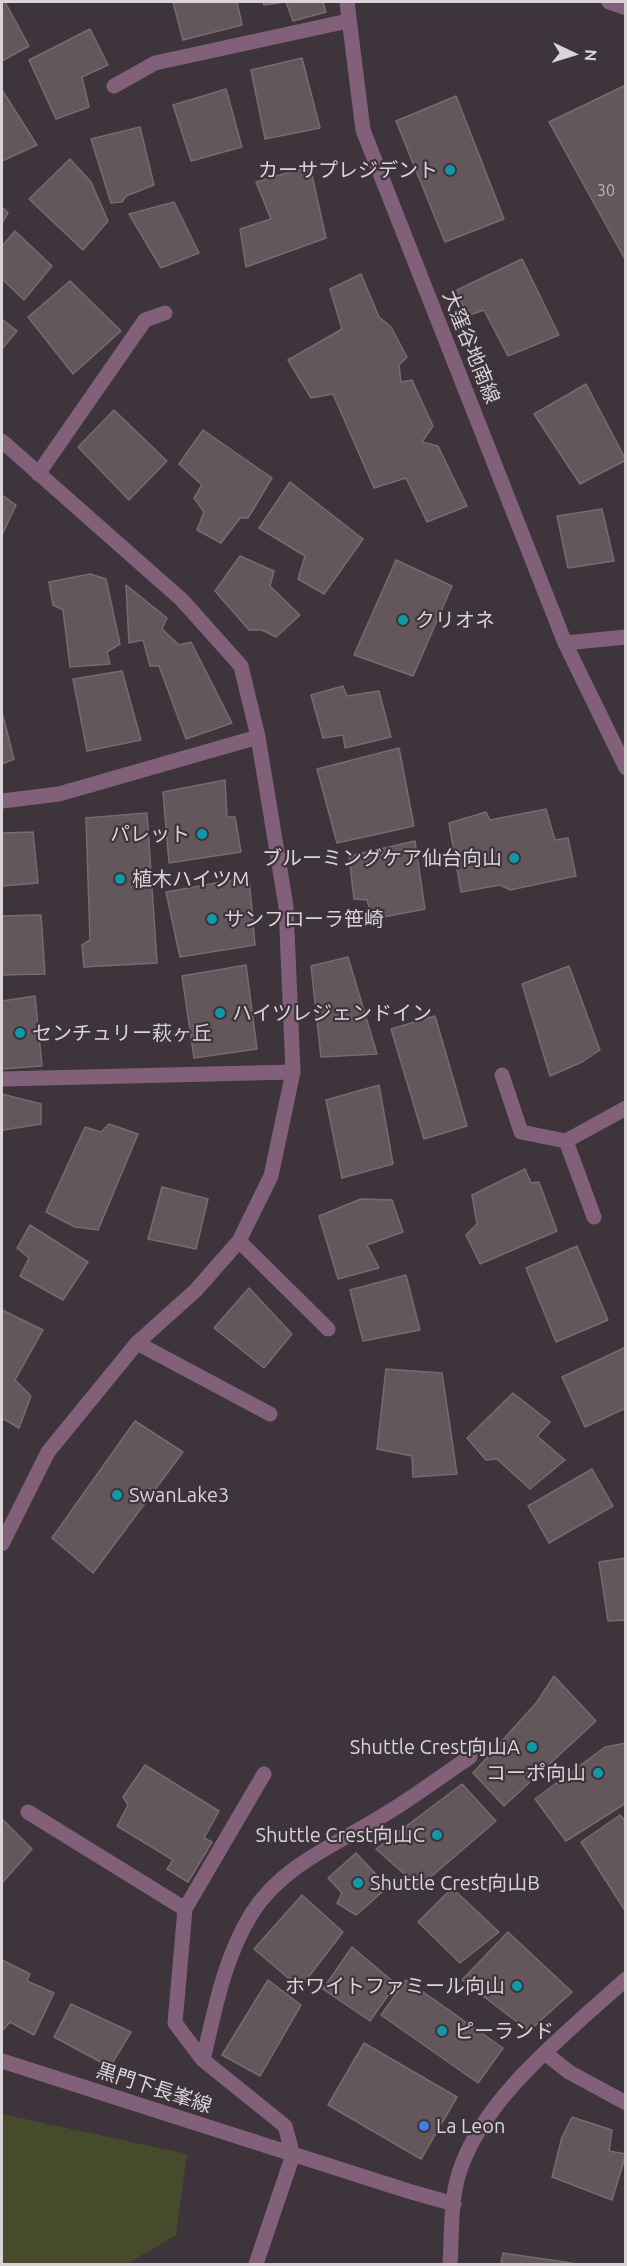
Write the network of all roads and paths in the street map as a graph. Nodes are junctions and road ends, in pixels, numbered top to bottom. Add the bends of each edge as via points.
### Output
1 (347, 2) edge
2 (609, 2) edge
3 (626, 8) edge
4 (348, 21) junction
5 (114, 86) dead end
6 (165, 313) dead end
7 (2, 441) edge
8 (38, 474) junction
9 (626, 637) edge
10 (565, 643) junction
11 (258, 737) junction
12 (626, 768) edge
13 (2, 801) edge
14 (293, 1072) junction
15 (502, 1075) dead end
16 (2, 1079) edge
17 (626, 1108) edge
18 (566, 1141) junction
19 (594, 1217) dead end
20 (239, 1241) junction
21 (328, 1329) dead end
22 (137, 1343) junction
23 (270, 1414) dead end
24 (2, 1544) edge
25 (470, 1757) dead end
26 (264, 1774) dead end
27 (28, 1812) dead end
28 (185, 1909) junction
29 (626, 1979) edge
30 (545, 2053) junction
31 (203, 2060) junction
32 (2, 2061) edge
33 (626, 2103) edge
34 (293, 2155) junction
35 (454, 2204) junction
36 (256, 2265) edge
37 (450, 2265) edge

1 - 4 street, 大窪谷地南線
2 - 3 street
4 - 5 street via 155,63
4 - 10 street, 大窪谷地南線 via 363,130
6 - 8 street via 145,320
7 - 8 street
8 - 11 street via 182,600 241,666
9 - 10 street
10 - 12 street, 大窪谷地南線
11 - 13 street via 59,794
11 - 14 street via 286,906
14 - 16 street
14 - 20 street via 272,1176
15 - 18 street via 521,1132
17 - 18 street
18 - 19 street
20 - 21 street
20 - 22 street via 196,1290
22 - 23 street
22 - 24 street via 48,1452
25 - 31 street via 285,1874 252,1912 223,1974
26 - 28 street
27 - 28 street
28 - 31 street via 174,2023
29 - 30 street
30 - 33 street via 568,2072
30 - 35 street via 478,2129 459,2173
31 - 34 street via 285,2126
32 - 34 street, 黒門下長峯線
34 - 35 street, 黒門下長峯線
34 - 36 street
35 - 37 street

